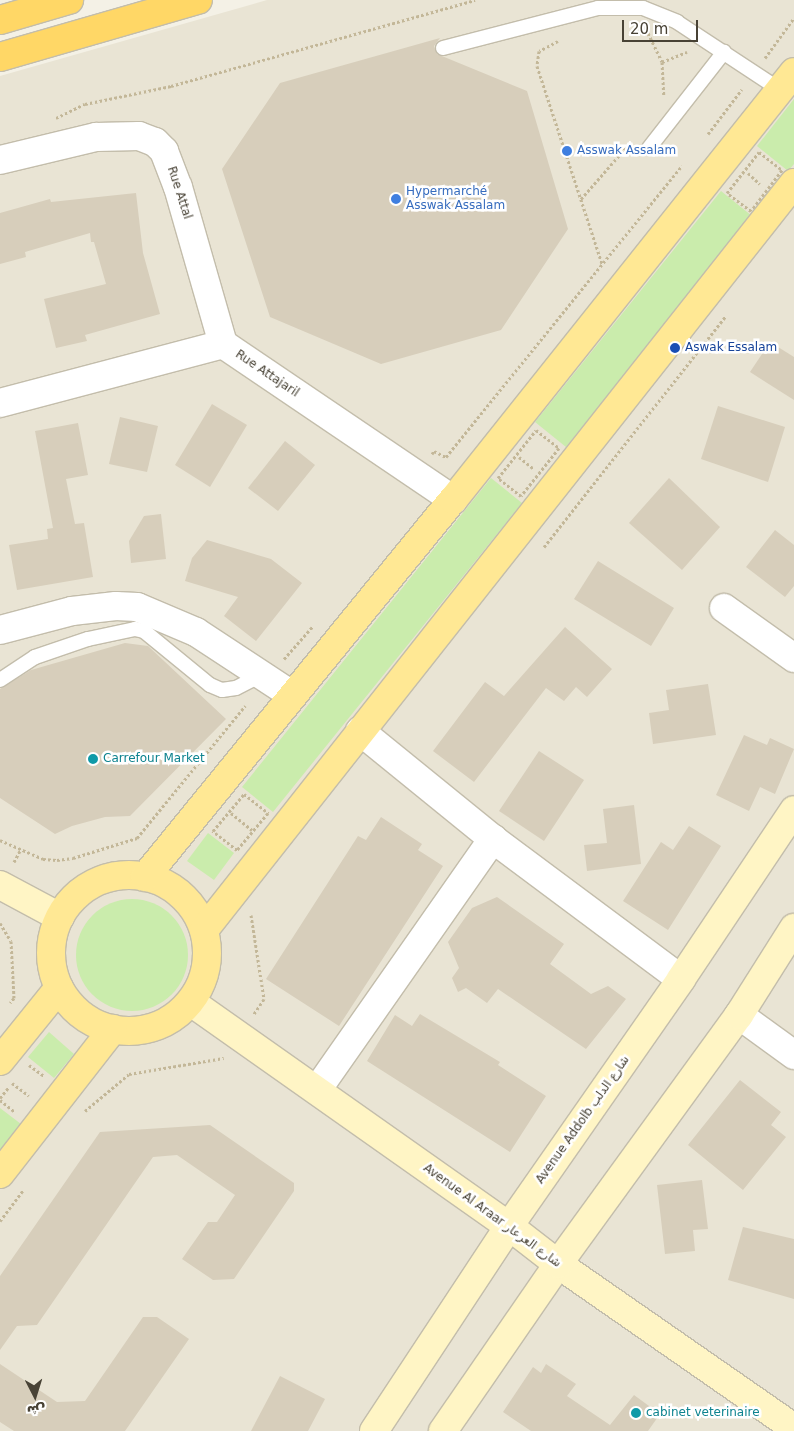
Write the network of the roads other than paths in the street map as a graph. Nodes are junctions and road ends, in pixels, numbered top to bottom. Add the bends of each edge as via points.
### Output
1 (69, 0) edge
2 (198, 0) edge
3 (630, 3) edge
4 (0, 20) edge
5 (443, 48) dead end
6 (724, 52) junction
7 (0, 57) edge
8 (787, 81) edge
9 (649, 148) dead end
10 (0, 160) edge
11 (794, 183) edge
12 (223, 344) junction
13 (0, 403) edge
14 (453, 500) junction
15 (724, 608) dead end
16 (0, 630) edge
17 (794, 658) edge
18 (262, 675) junction
19 (0, 680) edge
20 (292, 695) junction
21 (360, 731) junction
22 (794, 810) edge
23 (493, 839) junction
24 (145, 877) junction
25 (0, 885) edge
26 (60, 917) junction
27 (794, 928) edge
28 (204, 930) junction
29 (681, 979) junction
30 (59, 988) junction
31 (191, 1002) junction
32 (739, 1015) junction
33 (113, 1029) junction
34 (794, 1055) edge
35 (13, 1069) edge
36 (317, 1090) junction
37 (0, 1174) edge
38 (508, 1226) junction
39 (558, 1264) junction
40 (794, 1428) edge
41 (374, 1431) edge
42 (444, 1431) edge

1 - 4 highway
2 - 7 highway
3 - 5 lane via 598,8
3 - 6 lane via 661,14
6 - 8 lane
6 - 9 lane
8 - 14 main road
10 - 12 street, Rue Attal via 74,141 116,135 150,139 164,151 178,187
11 - 21 main road
12 - 13 street, Rue Attajaril
12 - 14 street, Rue Attajaril
14 - 20 main road
15 - 17 street
16 - 18 street via 72,611 137,607 196,632
18 - 19 lane via 236,688 222,690 210,685 144,631 135,629 88,639 35,657
18 - 20 street
20 - 24 main road
21 - 23 street
21 - 28 main road
22 - 29 street, Avenue Addolb شارع الدلب
23 - 29 street
23 - 36 street
24 - 26 main road via 120,875 96,882 75,897
24 - 28 main road via 165,883 182,895 196,911
25 - 26 street
26 - 30 main road via 52,940 52,964
27 - 32 street
28 - 31 main road via 206,968
29 - 38 street, Avenue Addolb شارع الدلب
30 - 33 main road via 81,1015
30 - 35 main road
31 - 33 main road via 175,1017 156,1026 135,1031
31 - 36 street, Avenue Al Araar شارع العرعار
32 - 34 street
32 - 39 street
33 - 37 main road
36 - 38 street, Avenue Al Araar شارع العرعار
38 - 39 street, Avenue Al Araar شارع العرعار
38 - 41 street, Avenue Addolb شارع الدلب
39 - 40 street, Avenue Al Araar شارع العرعار
39 - 42 street

